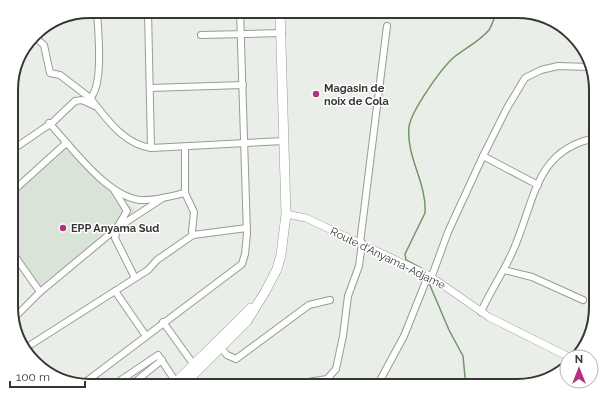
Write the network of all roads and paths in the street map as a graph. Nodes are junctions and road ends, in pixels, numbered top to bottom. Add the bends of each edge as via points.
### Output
1 (97, 18) edge
2 (148, 18) edge
3 (240, 18) edge
4 (281, 18) edge
5 (387, 26) dead end
6 (282, 33) junction
7 (241, 34) junction
8 (201, 35) dead end
9 (39, 40) edge
10 (585, 67) edge
11 (243, 86) junction
12 (150, 88) junction
13 (90, 98) junction
14 (96, 106) junction
15 (49, 123) junction
16 (589, 139) edge
17 (284, 141) junction
18 (245, 143) junction
19 (65, 144) junction
20 (18, 146) edge
21 (151, 148) junction
22 (184, 148) junction
23 (483, 156) junction
24 (538, 185) junction
25 (18, 187) edge
26 (113, 189) junction
27 (185, 193) junction
28 (163, 198) junction
29 (286, 214) junction
30 (118, 228) junction
31 (247, 228) junction
32 (193, 235) junction
33 (361, 243) junction
34 (18, 261) edge
35 (504, 270) junction
36 (430, 276) junction
37 (134, 278) junction
38 (115, 291) junction
39 (40, 292) junction
40 (265, 292) junction
41 (330, 300) dead end
42 (583, 300) dead end
43 (481, 312) junction
44 (19, 313) edge
45 (163, 322) junction
46 (146, 336) junction
47 (29, 346) edge
48 (222, 348) junction
49 (559, 352) edge
50 (162, 360) junction
51 (194, 365) junction
52 (89, 379) edge
53 (122, 379) edge
54 (139, 379) edge
55 (173, 379) edge
56 (182, 379) edge
57 (184, 379) edge
58 (327, 379) edge
59 (382, 379) edge

1 - 13 street via 98,72 96,90
2 - 12 street
3 - 7 street
4 - 6 main road
5 - 33 street
6 - 7 street
6 - 17 main road
7 - 8 street
7 - 11 street
9 - 13 street via 44,45 50,73 60,75
10 - 23 street via 558,66 541,70 525,78
11 - 12 street
11 - 18 street
12 - 21 street
13 - 14 street
14 - 15 street via 78,100
14 - 21 street via 123,136 134,144
15 - 19 street
15 - 20 street
16 - 24 street via 561,151 544,170
17 - 18 street
17 - 29 main road
18 - 22 street
18 - 31 street
19 - 25 street
19 - 26 street
21 - 22 street
22 - 27 street
23 - 24 street
23 - 36 street via 448,232 434,273
24 - 35 street
26 - 28 street via 140,200
26 - 30 street via 126,211
27 - 28 street
27 - 32 street via 194,212
28 - 30 street
29 - 33 street, Route d'Anyama-Adjame via 306,218
29 - 40 main road via 281,255
30 - 37 street via 116,238
30 - 39 street
31 - 32 street
31 - 45 street via 242,264
32 - 37 street
33 - 36 street, Route d'Anyama-Adjame
33 - 58 street via 359,266 348,296 336,369
34 - 39 street
35 - 42 street via 532,277
35 - 43 street
36 - 43 street, Route d'Anyama-Adjame
36 - 59 street
37 - 38 street
38 - 46 street
38 - 47 street
39 - 44 street
40 - 48 main road via 247,321
40 - 51 main road
41 - 48 street via 309,305 236,359 227,355
43 - 49 street, Route d'Anyama-Adjame
45 - 46 street
45 - 51 street
46 - 52 street
48 - 57 main road
50 - 53 street via 158,355
50 - 54 street
50 - 55 street
51 - 56 main road

